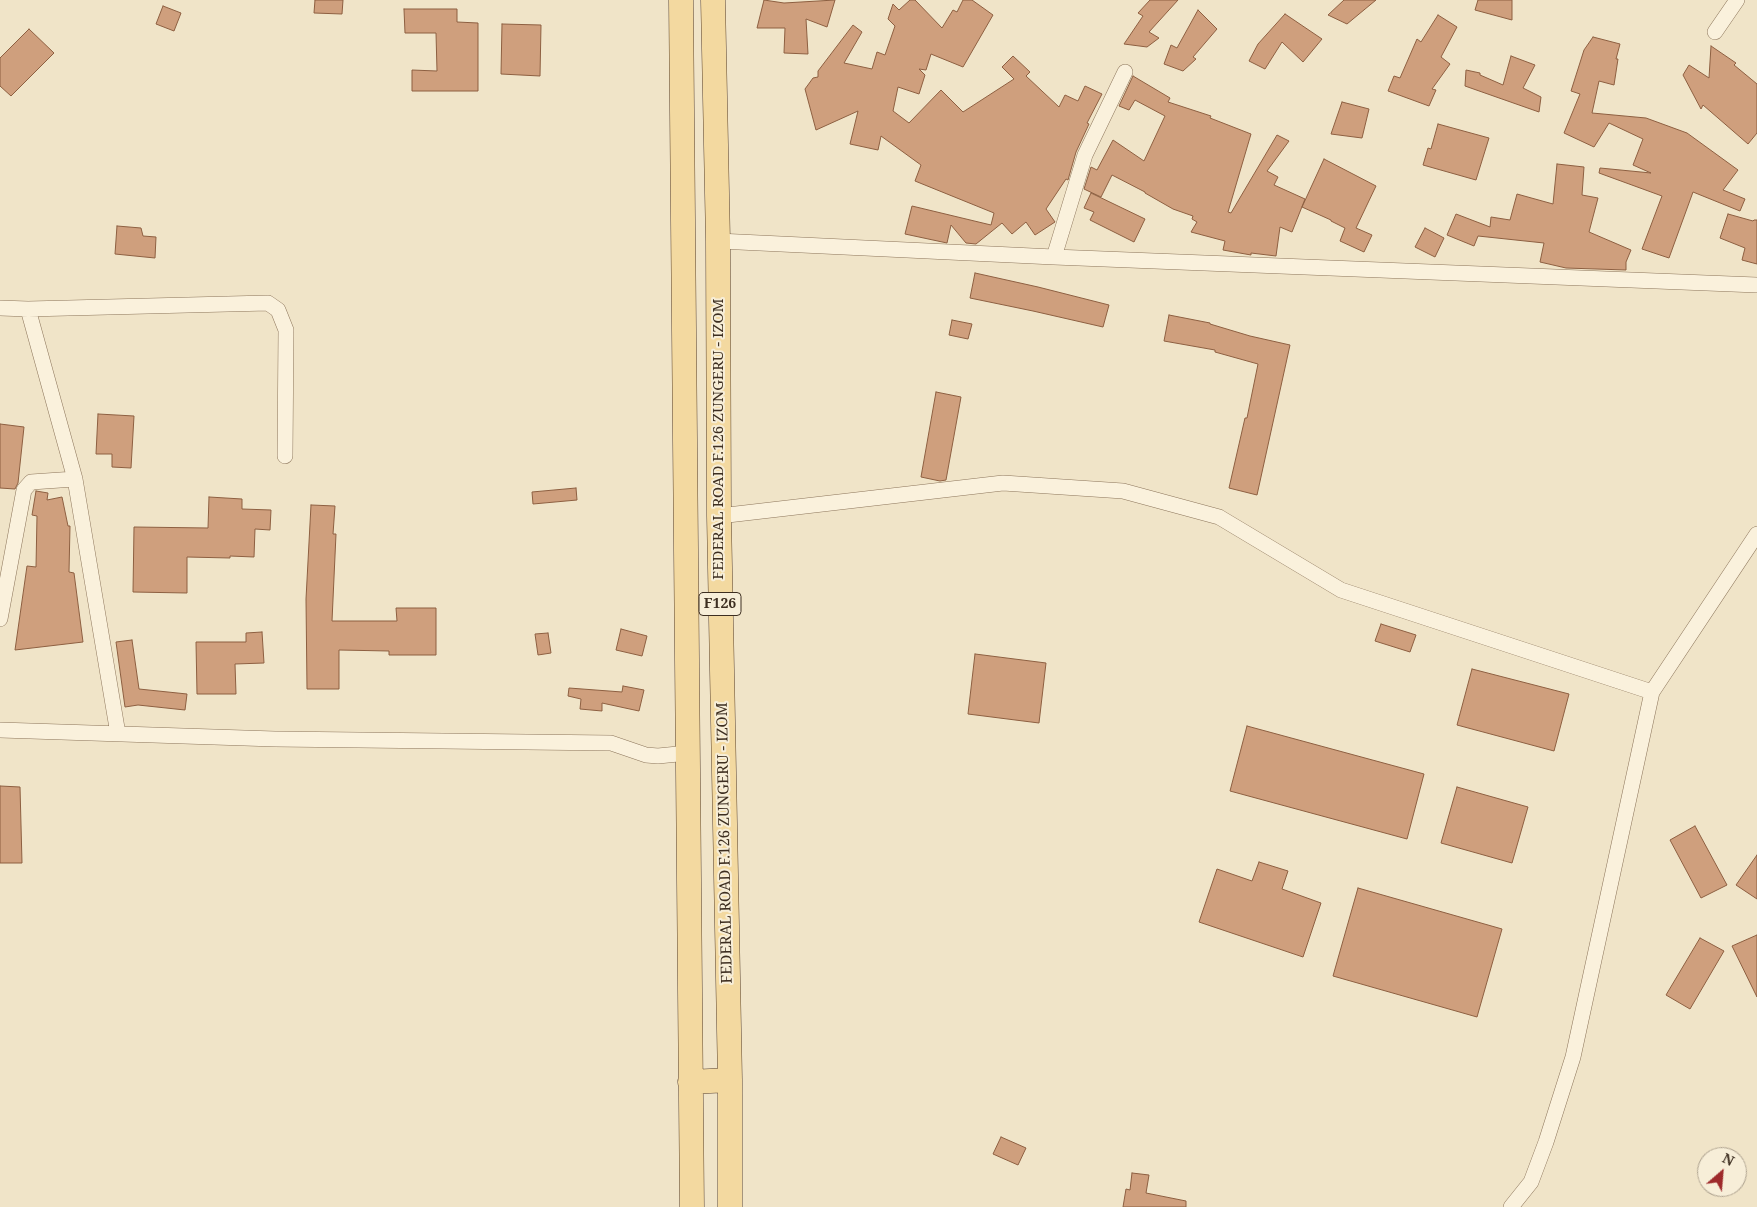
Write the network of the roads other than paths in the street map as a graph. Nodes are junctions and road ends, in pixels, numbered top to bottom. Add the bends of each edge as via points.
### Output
1 (680, 0) edge
2 (713, 0) edge
3 (1738, 0) edge
4 (1715, 32) dead end
5 (1125, 72) dead end
6 (718, 241) junction
7 (1054, 257) junction
8 (1757, 285) edge
9 (0, 308) edge
10 (28, 309) junction
11 (285, 456) dead end
12 (76, 478) junction
13 (719, 516) junction
14 (1757, 534) edge
15 (0, 619) edge
16 (1652, 692) junction
17 (0, 730) edge
18 (118, 734) junction
19 (688, 753) junction
20 (730, 1080) junction
21 (690, 1082) junction
22 (692, 1207) edge
23 (730, 1207) edge
24 (1511, 1207) edge

1 - 19 main road, F126
2 - 6 main road, FEDERAL ROAD F.126 ZUNGERU - IZOM / F126
3 - 4 street
5 - 7 street via 1085,155
6 - 7 street
6 - 13 main road, FEDERAL ROAD F.126 ZUNGERU - IZOM / F126
7 - 8 street
9 - 10 street
10 - 11 street via 268,304 278,310 286,330
10 - 12 street
12 - 15 street via 31,482 24,490
12 - 18 street
13 - 16 street via 1003,483 1123,491 1219,517 1341,590
13 - 20 main road, FEDERAL ROAD F.126 ZUNGERU - IZOM / F126
14 - 16 street
16 - 24 street via 1573,1058 1531,1182
17 - 18 street
18 - 19 street via 611,743 646,756
19 - 21 main road, F126
20 - 21 main road
20 - 23 main road, FEDERAL ROAD F.126 ZUNGERU - IZOM / F126
21 - 22 main road, F126

